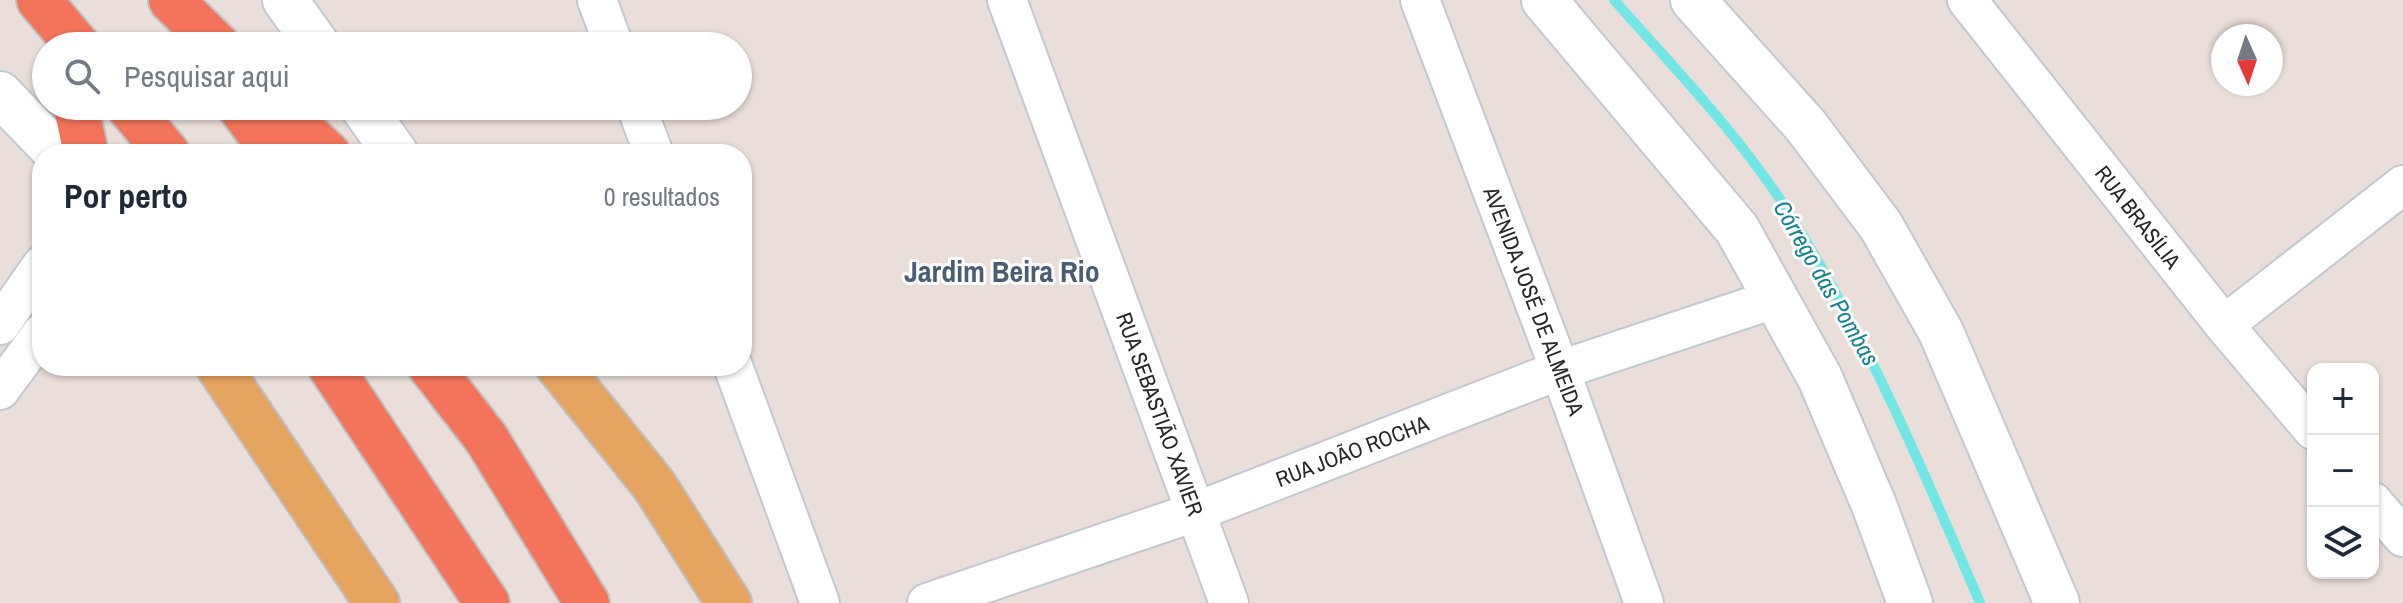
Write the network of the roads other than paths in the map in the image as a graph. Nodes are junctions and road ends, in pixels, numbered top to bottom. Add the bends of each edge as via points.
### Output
1 (161, 0) edge
2 (171, 0) edge
3 (285, 0) edge
4 (597, 0) edge
5 (1007, 0) edge
6 (1420, 0) edge
7 (1544, 0) edge
8 (1693, 0) edge
9 (1967, 0) edge
10 (185, 32) edge
11 (204, 32) edge
12 (308, 32) edge
13 (609, 32) edge
14 (0, 94) edge
15 (79, 120) edge
16 (140, 120) edge
17 (250, 120) edge
18 (291, 120) edge
19 (372, 120) edge
20 (641, 120) edge
21 (48, 144) edge
22 (84, 144) edge
23 (160, 144) edge
24 (268, 144) edge
25 (317, 144) edge
26 (389, 144) edge
27 (650, 144) edge
28 (2403, 185) edge
29 (32, 279) edge
30 (1777, 298) junction
31 (0, 325) edge
32 (2224, 325) junction
33 (32, 347) edge
34 (1560, 370) junction
35 (225, 376) edge
36 (337, 376) edge
37 (438, 376) edge
38 (566, 376) edge
39 (737, 376) edge
40 (0, 390) edge
41 (2307, 423) edge
42 (2377, 507) edge
43 (1195, 512) junction
44 (2403, 537) edge
45 (377, 603) edge
46 (487, 603) edge
47 (587, 603) edge
48 (729, 603) edge
49 (820, 603) edge
50 (927, 603) edge
51 (1229, 603) edge
52 (1644, 603) edge
53 (1910, 603) edge
54 (2057, 603) edge

1 - 10 highway
2 - 11 highway
3 - 12 street
4 - 13 street
5 - 43 street, RUA SEBASTIÃO XAVIER
6 - 34 street, AVENIDA JOSÉ DE ALMEIDA
7 - 30 street via 1737,229
8 - 54 street via 1806,126 1881,226 1941,332
9 - 32 street, RUA BRASÍLIA
14 - 21 street
15 - 22 highway
16 - 23 highway
17 - 24 highway
18 - 25 highway
19 - 26 street
20 - 27 street
28 - 32 street
29 - 31 street
30 - 34 street, RUA JOÃO ROCHA
30 - 53 street via 1820,378
32 - 41 street, RUA BRASÍLIA
33 - 40 street
34 - 43 street, RUA JOÃO ROCHA
34 - 52 street, AVENIDA JOSÉ DE ALMEIDA
35 - 45 main road
36 - 46 highway
37 - 47 highway via 486,438
38 - 48 main road via 654,485
39 - 49 street
42 - 44 street
43 - 50 street, RUA JOÃO ROCHA
43 - 51 street, RUA SEBASTIÃO XAVIER

